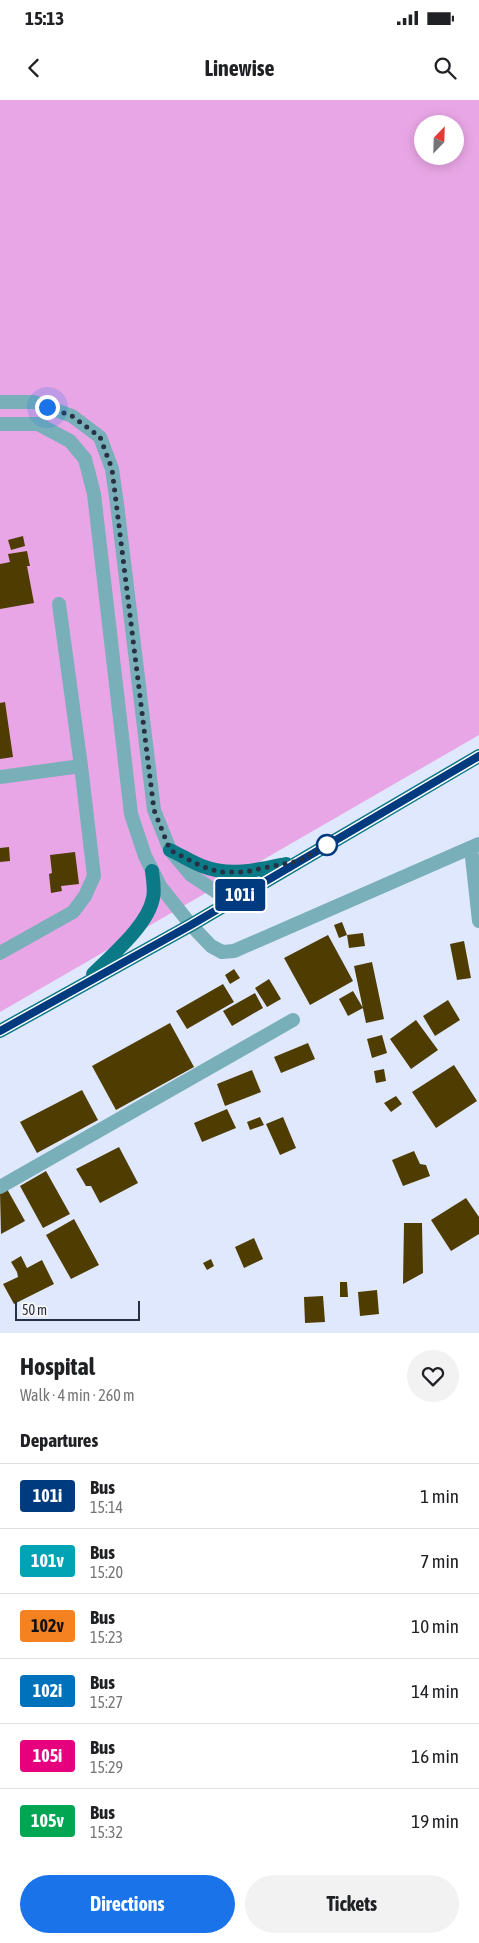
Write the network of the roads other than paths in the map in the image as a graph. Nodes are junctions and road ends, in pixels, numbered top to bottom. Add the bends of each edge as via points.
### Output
1 (0, 402) edge
2 (0, 424) edge
3 (59, 604) dead end
4 (479, 756) edge
5 (81, 766) junction
6 (0, 777) edge
7 (475, 846) edge
8 (170, 850) junction
9 (299, 861) junction
10 (152, 871) junction
11 (230, 901) junction
12 (479, 922) edge
13 (191, 925) junction
14 (0, 953) edge
15 (84, 984) junction
16 (294, 1020) dead end
17 (0, 1030) edge
18 (0, 1187) edge

1 - 8 street via 34,402 72,416 100,437 112,469 154,810
2 - 10 street via 38,424 70,441 85,458 94,494 131,814
3 - 5 street
4 - 9 main road
5 - 6 street
5 - 14 street via 94,876 73,912
7 - 12 street
7 - 13 street via 234,951 222,952 211,946
8 - 9 main road via 219,872 244,872
8 - 11 street via 191,875
9 - 11 main road
10 - 13 street
10 - 15 main road via 153,897 143,920
11 - 13 main road
13 - 15 main road
15 - 17 main road
16 - 18 street

